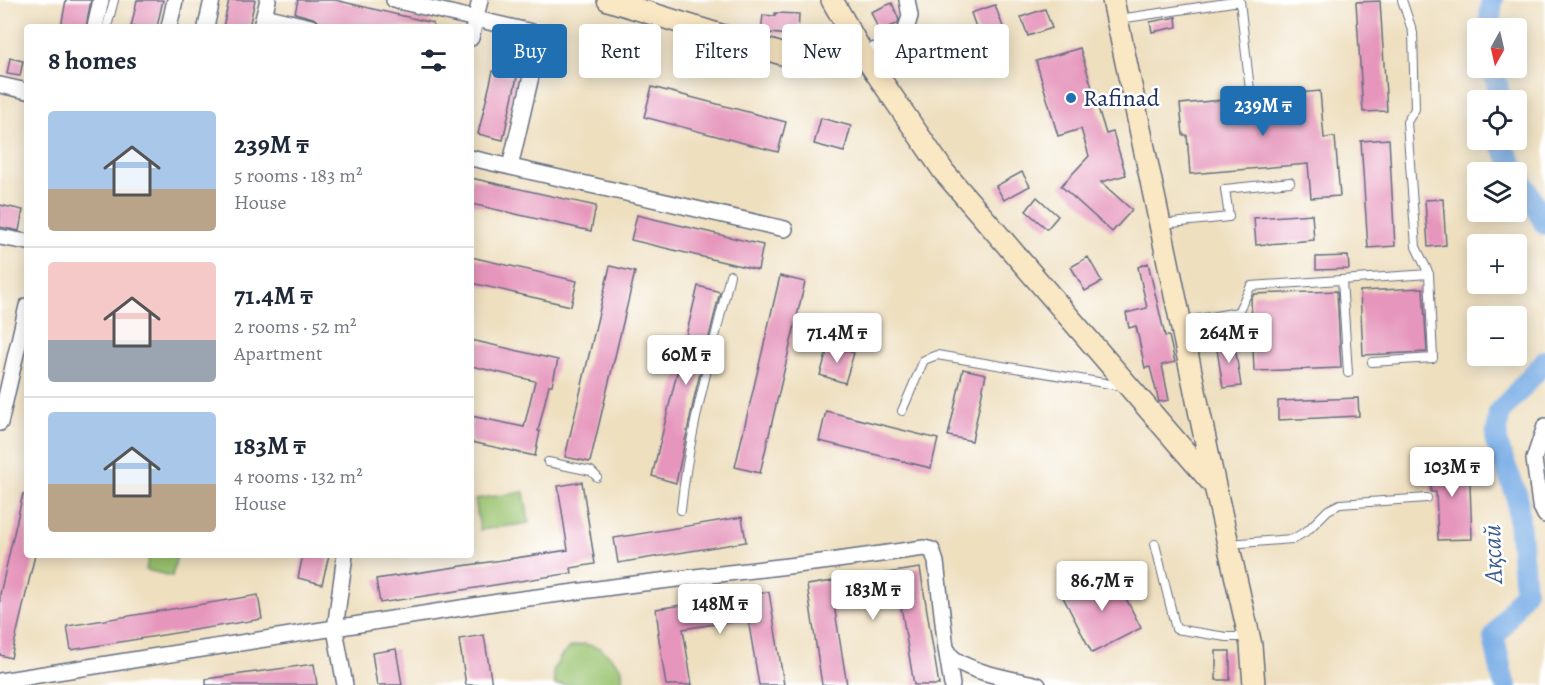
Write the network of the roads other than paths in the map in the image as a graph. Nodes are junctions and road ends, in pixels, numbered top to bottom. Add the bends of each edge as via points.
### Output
1 (101, 0) edge
2 (114, 0) edge
3 (175, 0) edge
4 (212, 0) edge
5 (268, 0) edge
6 (394, 0) edge
7 (480, 0) edge
8 (608, 0) edge
9 (832, 0) edge
10 (907, 0) edge
11 (1402, 0) edge
12 (1115, 10) edge
13 (476, 19) junction
14 (262, 22) edge
15 (96, 24) edge
16 (108, 24) edge
17 (170, 24) edge
18 (207, 24) edge
19 (282, 24) edge
20 (474, 27) edge
21 (863, 54) junction
22 (0, 85) edge
23 (24, 90) edge
24 (1251, 90) dead end
25 (474, 159) edge
26 (510, 167) junction
27 (1290, 182) dead end
28 (1160, 224) junction
29 (785, 229) dead end
30 (0, 237) edge
31 (24, 241) edge
32 (1429, 274) junction
33 (730, 275) dead end
34 (1342, 280) junction
35 (24, 319) edge
36 (1180, 322) junction
37 (1372, 362) dead end
38 (1348, 373) dead end
39 (1129, 387) junction
40 (902, 411) dead end
41 (0, 423) edge
42 (1545, 426) edge
43 (548, 462) dead end
44 (597, 477) dead end
45 (1215, 486) junction
46 (1426, 498) dead end
47 (681, 510) dead end
48 (1545, 515) edge
49 (1155, 544) dead end
50 (1228, 544) junction
51 (345, 558) edge
52 (335, 628) junction
53 (1249, 636) junction
54 (946, 648) junction
55 (0, 681) edge
56 (345, 685) edge
57 (952, 685) edge
58 (1038, 685) edge
59 (1254, 685) edge

1 - 15 street
2 - 16 lane
3 - 17 street
4 - 18 street
5 - 14 street
6 - 13 street
7 - 13 street
8 - 21 street via 785,55 836,60
9 - 21 street
10 - 21 street via 910,16 902,42
11 - 32 lane via 1413,33 1414,109 1407,122 1416,247
12 - 24 lane via 1240,1
12 - 28 street
13 - 20 street
13 - 26 street via 532,32 539,40
14 - 19 street
21 - 39 street via 944,172
22 - 23 street
25 - 26 street
26 - 29 street
27 - 28 lane via 1225,189 1229,217
28 - 36 street
30 - 31 street
32 - 34 lane
32 - 37 lane via 1433,358
33 - 47 lane via 684,474
34 - 36 lane via 1251,286 1238,312
34 - 38 lane
35 - 41 street
36 - 45 street
39 - 40 lane via 937,355 924,360
39 - 45 street
42 - 48 street via 1534,459
43 - 44 lane via 591,471
45 - 50 street
46 - 50 lane via 1340,504 1293,539
49 - 53 lane via 1176,629 1226,637
50 - 53 street
51 - 52 street
52 - 54 street via 513,600 924,548 932,550 936,562
52 - 55 street
52 - 56 street
53 - 59 street
54 - 57 street
54 - 58 street via 961,663

